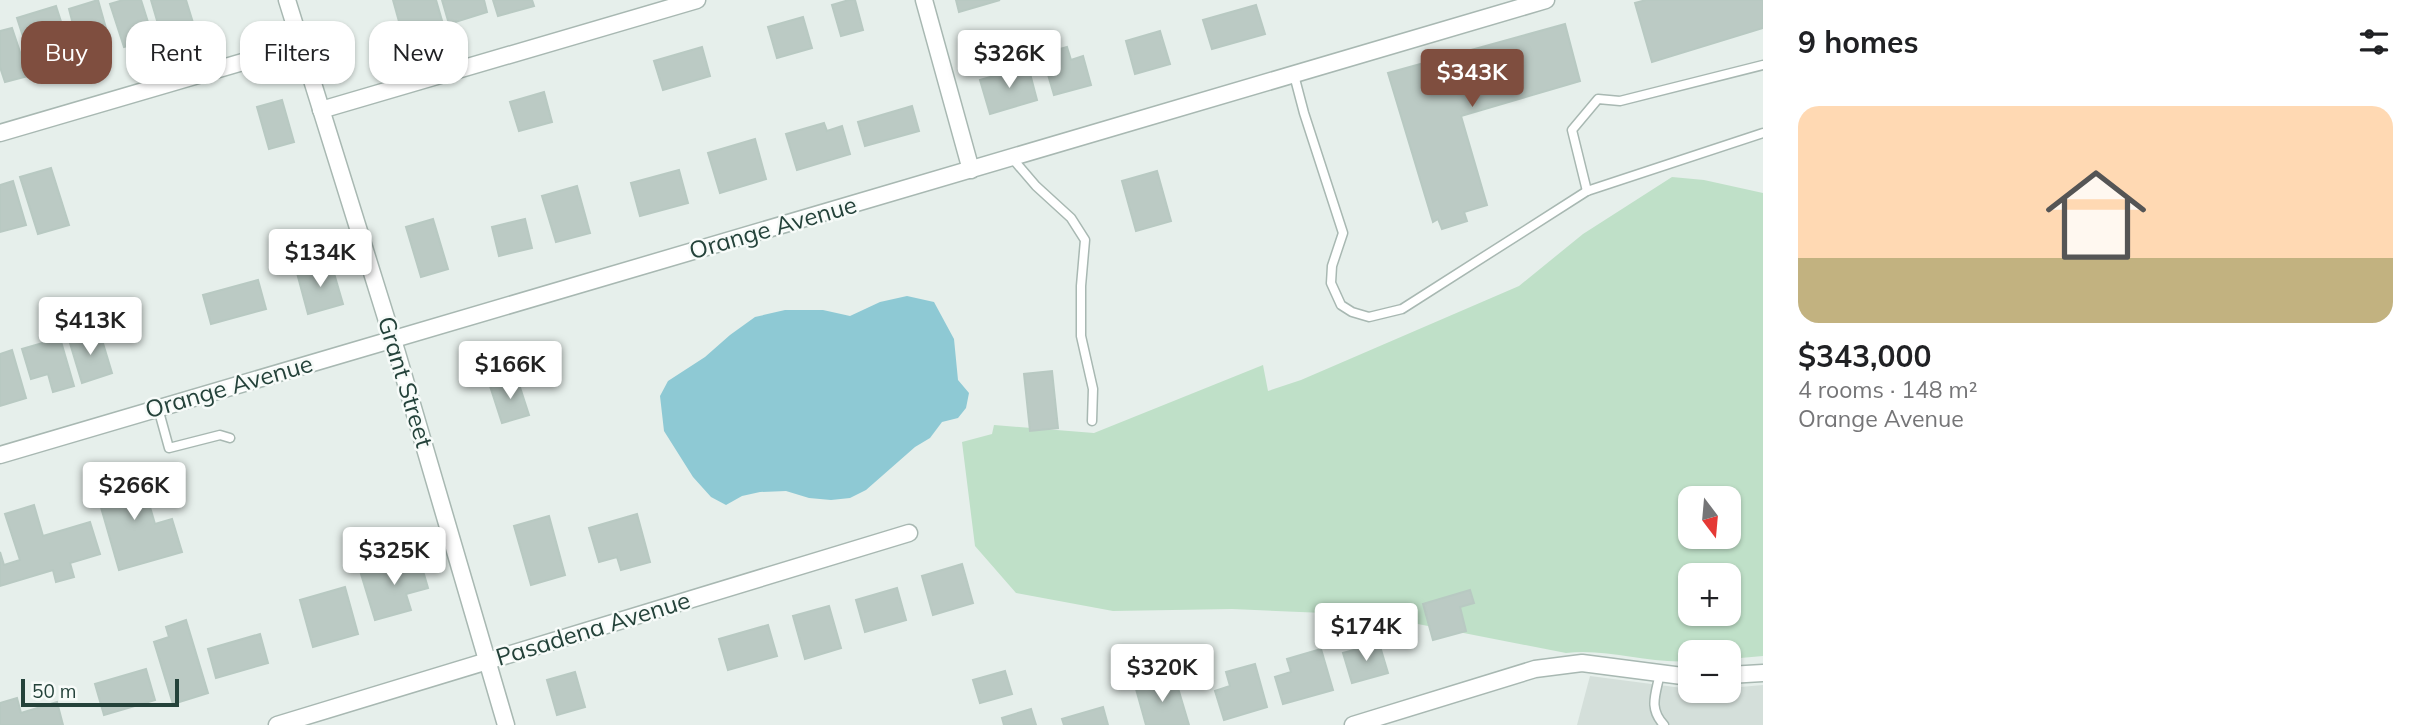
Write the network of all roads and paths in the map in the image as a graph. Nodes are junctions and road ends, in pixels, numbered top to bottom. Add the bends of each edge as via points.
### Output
1 (288, 0) edge
2 (697, 0) edge
3 (924, 0) edge
4 (1546, 0) edge
5 (294, 21) edge
6 (240, 63) edge
7 (1763, 65) edge
8 (1294, 75) junction
9 (313, 84) edge
10 (321, 110) junction
11 (0, 133) edge
12 (1763, 133) edge
13 (1012, 158) junction
14 (971, 170) junction
15 (1587, 191) junction
16 (392, 339) junction
17 (158, 408) junction
18 (1091, 421) dead end
19 (230, 438) dead end
20 (0, 455) edge
21 (909, 533) dead end
22 (487, 661) junction
23 (1660, 673) junction
24 (1763, 673) edge
25 (1678, 675) edge
26 (1741, 675) edge
27 (277, 725) edge
28 (506, 725) edge
29 (1353, 725) edge
30 (1664, 725) edge

1 - 5 street, Grant Street
2 - 10 street
3 - 14 street
4 - 8 street, Orange Avenue
6 - 11 street
7 - 15 lane via 1620,100 1598,99 1572,130
8 - 13 street, Orange Avenue
8 - 15 lane via 1343,233 1331,284 1341,304 1352,312 1369,317 1402,309
9 - 10 street, Grant Street
10 - 16 street, Grant Street
12 - 15 lane
13 - 14 street, Orange Avenue
13 - 18 lane via 1071,218 1085,240 1081,336 1093,389
14 - 16 street, Orange Avenue
16 - 17 street, Orange Avenue
16 - 22 street, Grant Street
17 - 19 lane via 169,448 220,435
17 - 20 street, Orange Avenue
21 - 22 street, Pasadena Avenue
22 - 27 street, Pasadena Avenue
22 - 28 street, Grant Street
23 - 25 street
23 - 29 street via 1582,663 1535,669
23 - 30 lane via 1653,708
24 - 26 street

